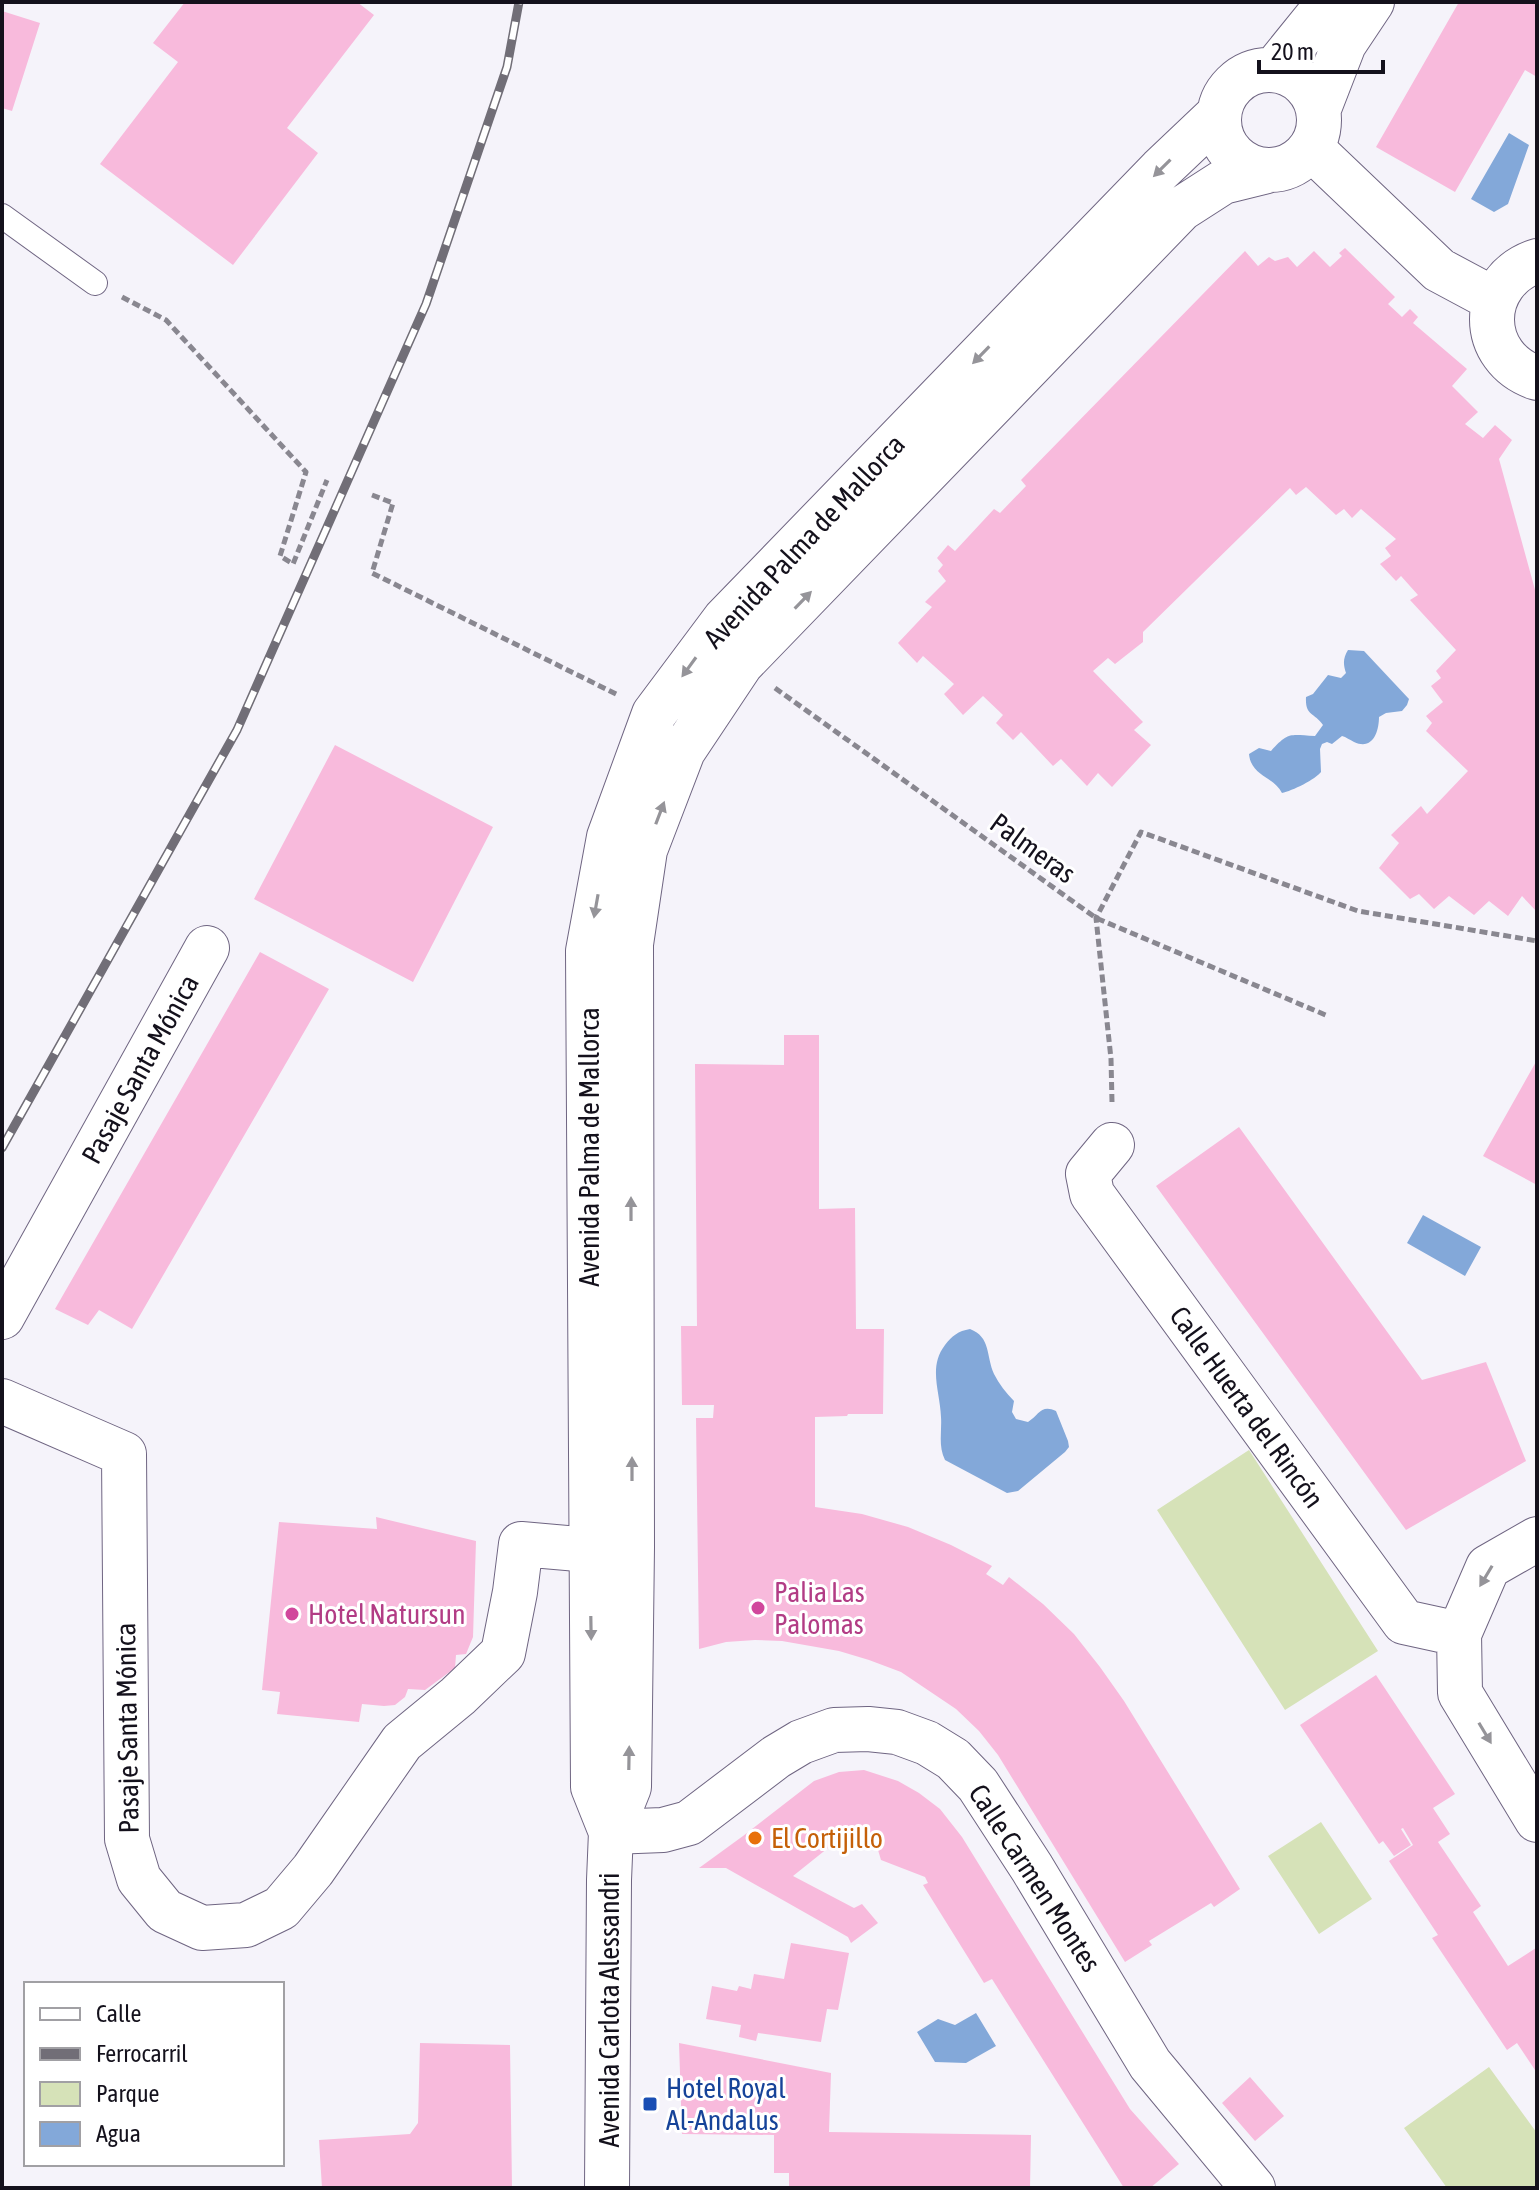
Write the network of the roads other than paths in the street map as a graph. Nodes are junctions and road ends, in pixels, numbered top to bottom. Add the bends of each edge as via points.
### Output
1 (1329, 2) edge
2 (1372, 2) edge
3 (1274, 70) junction
4 (1219, 114) junction
5 (1314, 129) junction
6 (1267, 171) junction
7 (2, 216) edge
8 (1537, 261) edge
9 (95, 283) road end
10 (1495, 300) junction
11 (1537, 378) edge
12 (207, 948) dead end
13 (1112, 1145) dead end
14 (2, 1317) edge
15 (2, 1401) edge
16 (1537, 1539) edge
17 (611, 1548) junction
18 (1404, 1622) junction
19 (1459, 1634) junction
20 (1460, 1693) junction
21 (1537, 1820) edge
22 (611, 1832) junction
23 (607, 2188) edge
24 (1253, 2188) edge

1 - 3 main road
2 - 5 main road via 1344,44
3 - 4 main road via 1258,71 1232,86
3 - 5 main road via 1290,75 1313,96
4 - 6 main road via 1219,130 1236,159
4 -> 17 main road, Avenida Palma de Mallorca via 725,619 654,714 609,837 588,951
5 - 6 main road via 1299,160
5 - 10 main road via 1439,270
17 -> 6 main road, Avenida Palma de Mallorca via 631,944 645,850 683,751 741,664 1181,209 1223,182
7 - 9 lane
8 - 10 main road via 1512,275
10 - 11 main road via 1493,331 1500,351 1514,367
12 - 14 main road, Pasaje Santa Mónica
13 - 18 main road, Calle Huerta del Rincón via 1088,1174 1092,1194
15 - 17 main road, Pasaje Santa Mónica via 124,1454 127,1839 139,1879 165,1911 202,1928 246,1925 281,1908 402,1742 503,1653 521,1544
16 -> 19 main road via 1488,1567
17 - 22 main road, Avenida Carlota Alessandri via 593,1787
18 - 19 main road
18 - 20 main road
19 - 20 main road
20 -> 21 main road
22 - 23 main road, Avenida Carlota Alessandri
22 - 24 main road, Calle Carmen Montes via 689,1823 776,1757 834,1730 897,1732 927,1743 953,1759 978,1785 1150,2064

